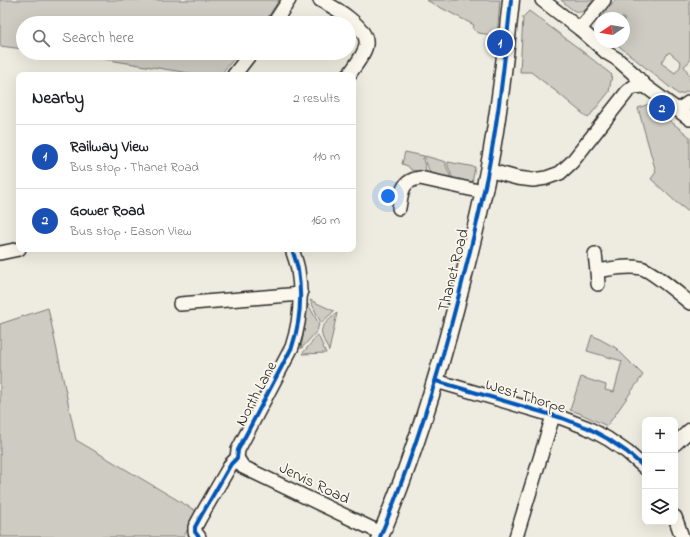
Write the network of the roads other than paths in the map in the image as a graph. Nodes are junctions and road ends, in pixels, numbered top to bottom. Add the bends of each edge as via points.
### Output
1 (289, 0) edge
2 (320, 0) edge
3 (511, 0) edge
4 (542, 0) edge
5 (604, 0) edge
6 (279, 16) edge
7 (346, 16) edge
8 (356, 25) edge
9 (580, 29) junction
10 (246, 60) edge
11 (236, 72) edge
12 (351, 72) edge
13 (645, 86) junction
14 (690, 102) edge
15 (678, 110) junction
16 (690, 119) edge
17 (488, 170) junction
18 (483, 192) junction
19 (399, 208) dead end
20 (16, 250) edge
21 (293, 252) edge
22 (0, 253) edge
23 (595, 254) dead end
24 (597, 270) junction
25 (598, 284) dead end
26 (301, 294) junction
27 (690, 303) edge
28 (180, 304) dead end
29 (436, 381) junction
30 (553, 416) junction
31 (690, 430) edge
32 (678, 441) edge
33 (237, 458) junction
34 (642, 465) edge
35 (678, 525) edge
36 (381, 535) edge
37 (199, 537) edge
38 (516, 537) edge
39 (682, 537) edge

1 - 6 street
2 - 7 street
3 - 17 street, Thanet Road via 501,92
4 - 9 street
5 - 9 street
8 - 12 street via 363,32 366,44
9 - 13 street
10 - 11 street
13 - 15 street
13 - 17 street via 633,87 626,92 572,162 560,173 533,180
14 - 15 street
15 - 16 street
17 - 18 street, Thanet Road
18 - 19 street via 420,178 413,179 403,188
18 - 29 street, Thanet Road
20 - 22 street
21 - 26 street, North Lane
23 - 24 street
24 - 25 street
24 - 27 street via 643,268
26 - 28 street
26 - 33 street, North Lane via 296,337 238,450
29 - 30 street, West Thorpe
29 - 36 street, Thanet Road
30 - 34 street, West Thorpe via 588,428 608,439
30 - 38 street
31 - 32 street
33 - 36 street, Jervis Road via 243,467
33 - 37 street, North Lane via 201,516 195,532
35 - 39 street

